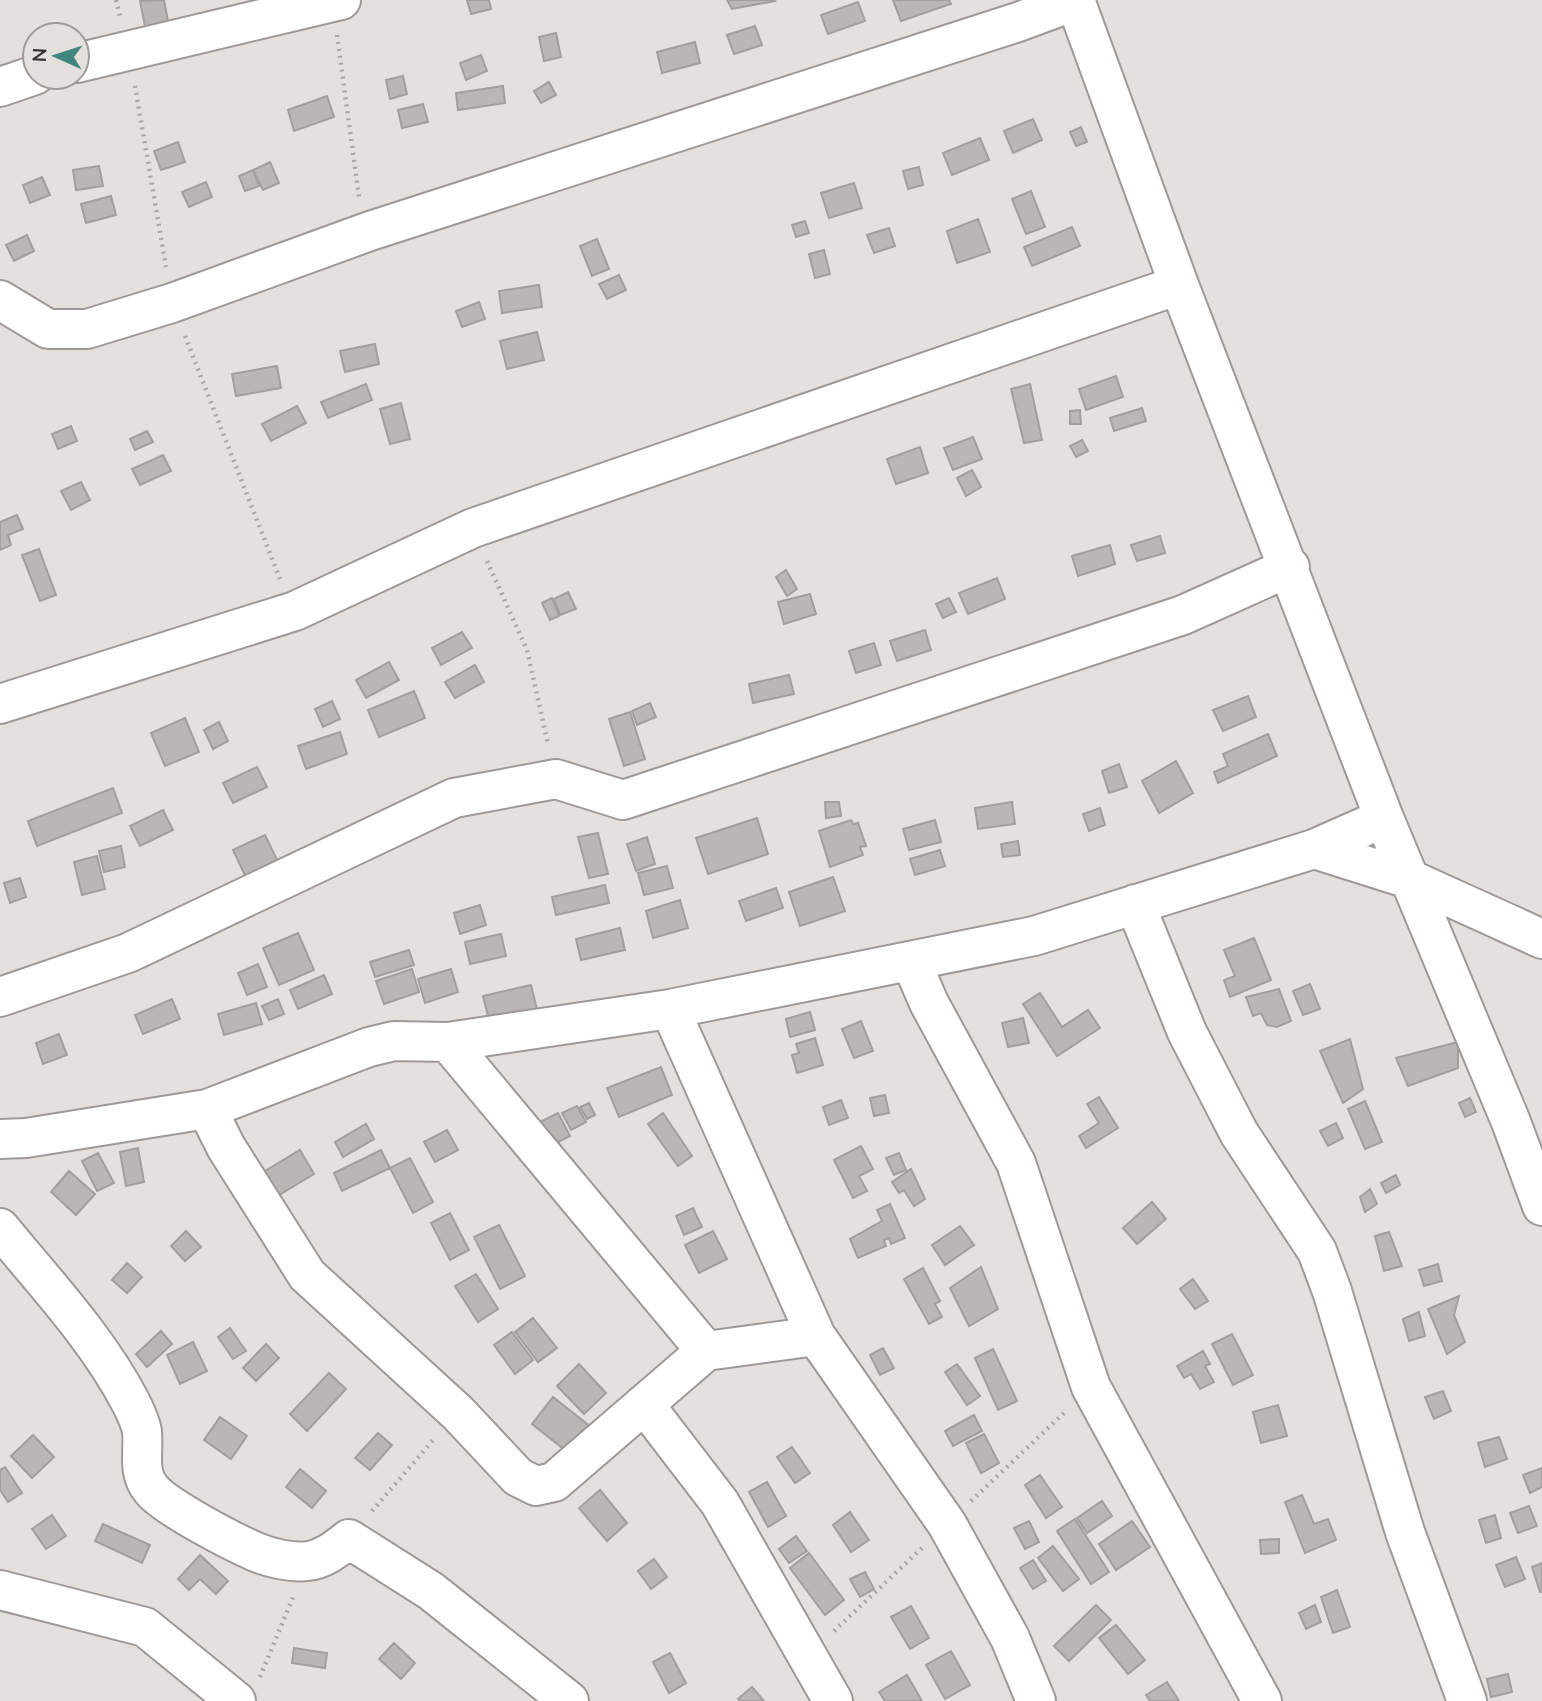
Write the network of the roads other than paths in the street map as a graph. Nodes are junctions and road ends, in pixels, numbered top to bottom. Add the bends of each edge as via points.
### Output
1 (1075, 0) edge
2 (337, 1) edge
3 (91, 60) edge
4 (21, 80) edge
5 (0, 87) edge
6 (1179, 285) junction
7 (0, 300) edge
8 (1290, 567) junction
9 (0, 704) edge
10 (1384, 818) junction
11 (1314, 849) junction
12 (1412, 880) junction
13 (1135, 904) junction
14 (1542, 939) edge
15 (911, 961) junction
16 (0, 996) edge
17 (670, 1009) junction
18 (448, 1042) junction
19 (207, 1109) junction
20 (1511, 1122) junction
21 (0, 1139) edge
22 (1542, 1150) edge
23 (1542, 1206) edge
24 (0, 1228) edge
25 (816, 1336) junction
26 (706, 1351) junction
27 (644, 1405) junction
28 (0, 1590) edge
29 (247, 1692) edge
30 (569, 1701) edge
31 (833, 1701) edge
32 (1036, 1701) edge
33 (1262, 1701) edge
34 (1467, 1701) edge

1 - 6 street
1 - 7 street via 370,231 88,329 48,329
2 - 3 street
4 - 5 street
6 - 8 street
6 - 9 street via 473,528 295,611
8 - 10 street
8 - 16 street via 1183,615 623,800 556,779 454,798 128,953
10 - 11 street
10 - 12 street
11 - 12 street
11 - 13 street
12 - 14 street
12 - 20 street
13 - 15 street via 1034,936
13 - 34 street via 1187,1031 1239,1133 1317,1251 1405,1532
15 - 17 street
15 - 33 street via 1016,1163 1091,1387
17 - 18 street
17 - 25 street
18 - 19 street via 394,1041 369,1047
18 - 26 street
19 - 21 street
19 - 27 street via 307,1275 458,1413 526,1483 544,1486 554,1482
20 - 22 street
20 - 23 street
24 - 30 street via 119,1381 142,1431 141,1460 151,1490 257,1552 281,1559 307,1561 326,1556 349,1539 431,1591
25 - 26 street
25 - 32 street via 947,1524 1010,1637
26 - 27 street
27 - 31 street via 720,1503
28 - 29 street via 145,1627

